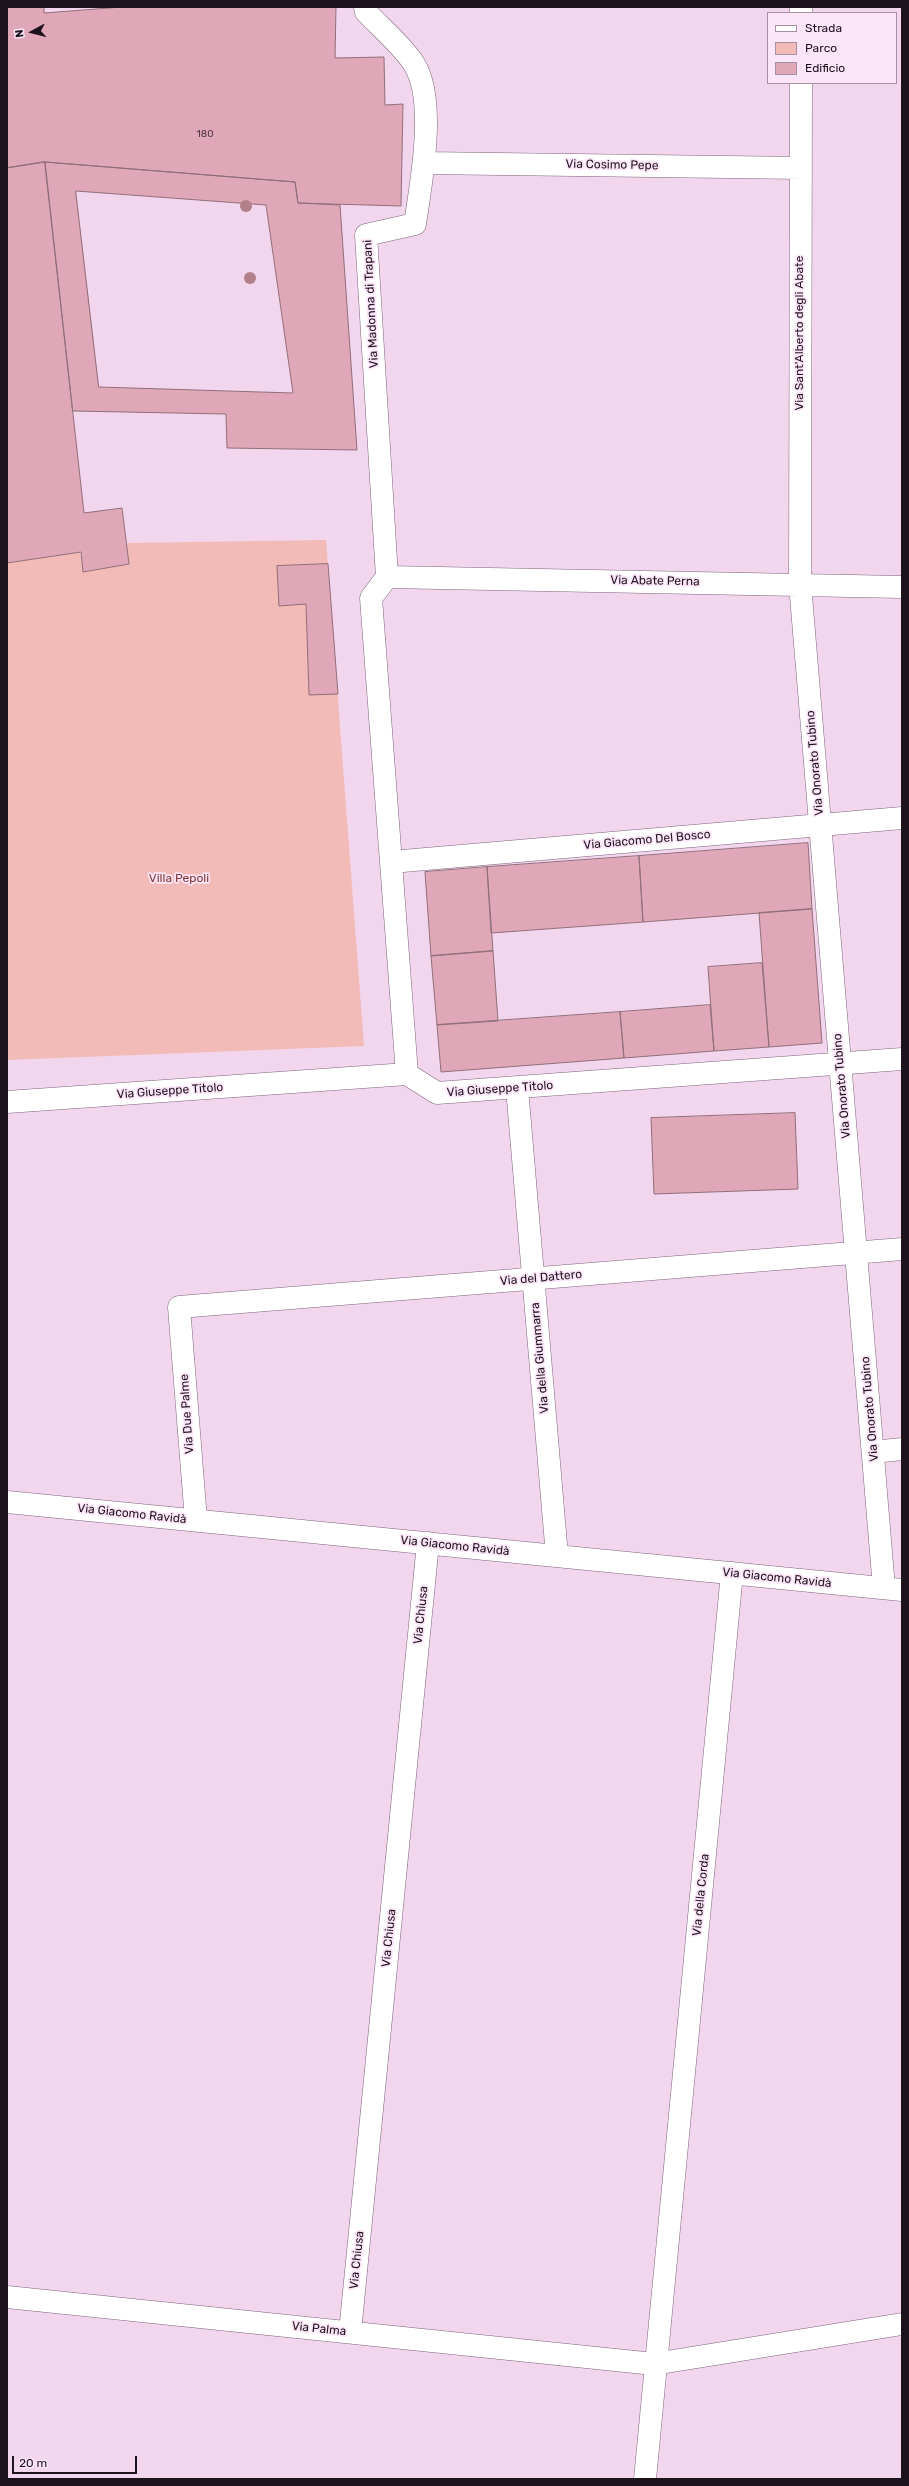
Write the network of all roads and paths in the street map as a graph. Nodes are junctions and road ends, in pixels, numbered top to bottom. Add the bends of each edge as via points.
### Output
1 (365, 7) edge
2 (801, 84) edge
3 (424, 163) junction
4 (801, 168) junction
5 (397, 577) junction
6 (800, 584) junction
7 (902, 587) edge
8 (902, 818) edge
9 (821, 825) junction
10 (391, 862) junction
11 (902, 1059) edge
12 (840, 1064) junction
13 (407, 1074) junction
14 (517, 1088) junction
15 (7, 1102) edge
16 (902, 1250) edge
17 (856, 1253) junction
18 (533, 1278) junction
19 (179, 1307) joint
20 (902, 1450) edge
21 (873, 1452) junction
22 (7, 1502) edge
23 (196, 1520) junction
24 (428, 1543) junction
25 (557, 1556) junction
26 (732, 1573) junction
27 (893, 1589) edge
28 (7, 2297) edge
29 (902, 2324) edge
30 (350, 2332) junction
31 (654, 2364) junction
32 (645, 2479) edge

1 - 3 street, Via Madonna di Trapani via 366,12 415,64 426,96
2 - 4 street, Via Sant'Alberto degli Abate
3 - 4 street, Via Cosimo Pepe
3 - 5 street, Via Madonna di Trapani via 415,224 366,235 384,540
4 - 6 street, Via Sant'Alberto degli Abate
5 - 6 street, Via Abate Perna
5 - 10 street via 371,598
6 - 7 street, Via Abate Perna
6 - 9 street, Via Onorato Tubino
8 - 9 street, Via Giacomo Del Bosco
9 - 10 street, Via Giacomo Del Bosco
9 - 12 street, Via Onorato Tubino
10 - 13 street
11 - 12 street, Via Giuseppe Titolo
12 - 14 street, Via Giuseppe Titolo
12 - 17 street, Via Onorato Tubino
13 - 14 street, Via Giuseppe Titolo via 437,1093
13 - 15 street, Via Giuseppe Titolo
14 - 18 street, Via della Giummarra
16 - 17 street, Via del Dattero
17 - 18 street, Via del Dattero
17 - 21 street, Via Onorato Tubino
18 - 19 street, Via del Dattero
18 - 25 street, Via della Giummarra
19 - 23 street, Via Due Palme
20 - 21 street
21 - 27 street, Via Onorato Tubino
22 - 23 street, Via Giacomo Ravidà
23 - 24 street, Via Giacomo Ravidà
24 - 25 street, Via Giacomo Ravidà
24 - 30 street, Via Chiusa
25 - 26 street, Via Giacomo Ravidà
26 - 27 street, Via Giacomo Ravidà
26 - 31 street, Via della Corda
28 - 30 street, Via Palma
29 - 31 street, Via Palma
30 - 31 street, Via Palma
31 - 32 street, Via della Corda

